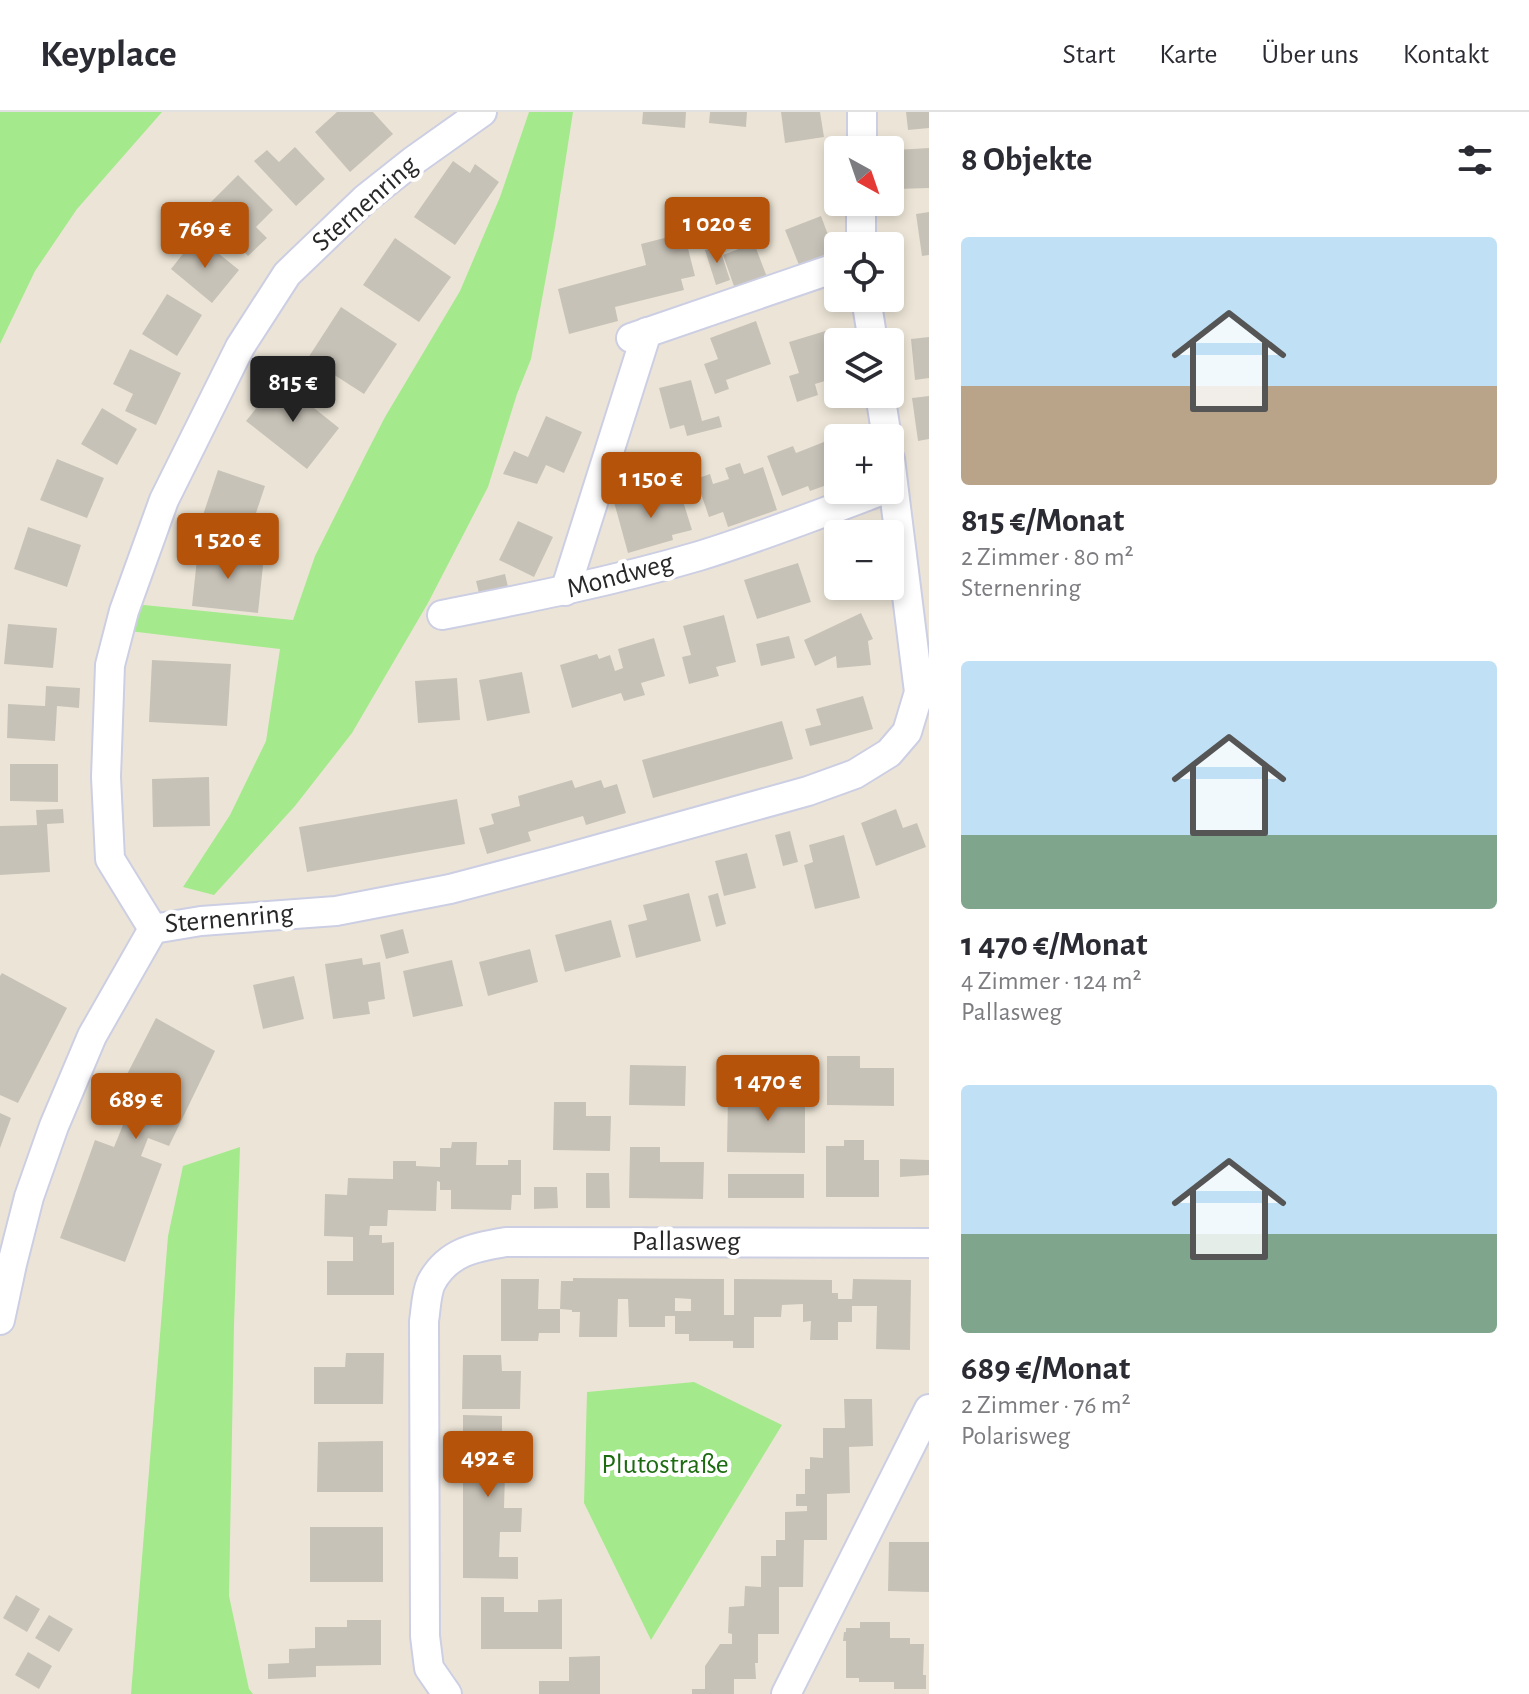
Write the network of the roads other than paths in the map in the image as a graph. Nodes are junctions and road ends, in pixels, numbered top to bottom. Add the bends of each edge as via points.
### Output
1 (482, 112) edge
2 (862, 112) edge
3 (862, 136) edge
4 (824, 272) edge
5 (837, 504) edge
6 (892, 504) edge
7 (565, 591) junction
8 (442, 615) dead end
9 (153, 929) junction
10 (929, 1243) edge
11 (0, 1320) edge
12 (929, 1409) edge
13 (447, 1694) edge
14 (786, 1694) edge

1 - 9 street, Sternenring via 365,199 287,274 240,347 164,500 110,665 106,777 110,859
2 - 3 street
4 - 7 street via 635,336
5 - 7 street, Mondweg via 700,556
6 - 9 street, Sternenring via 919,692 907,732 889,753 855,774 450,889 336,911
7 - 8 street, Mondweg
9 - 11 street via 92,1036 54,1126 29,1197
10 - 13 street, Pallasweg via 506,1242 474,1247 447,1261 430,1285 424,1321 425,1636 429,1668
12 - 14 street

